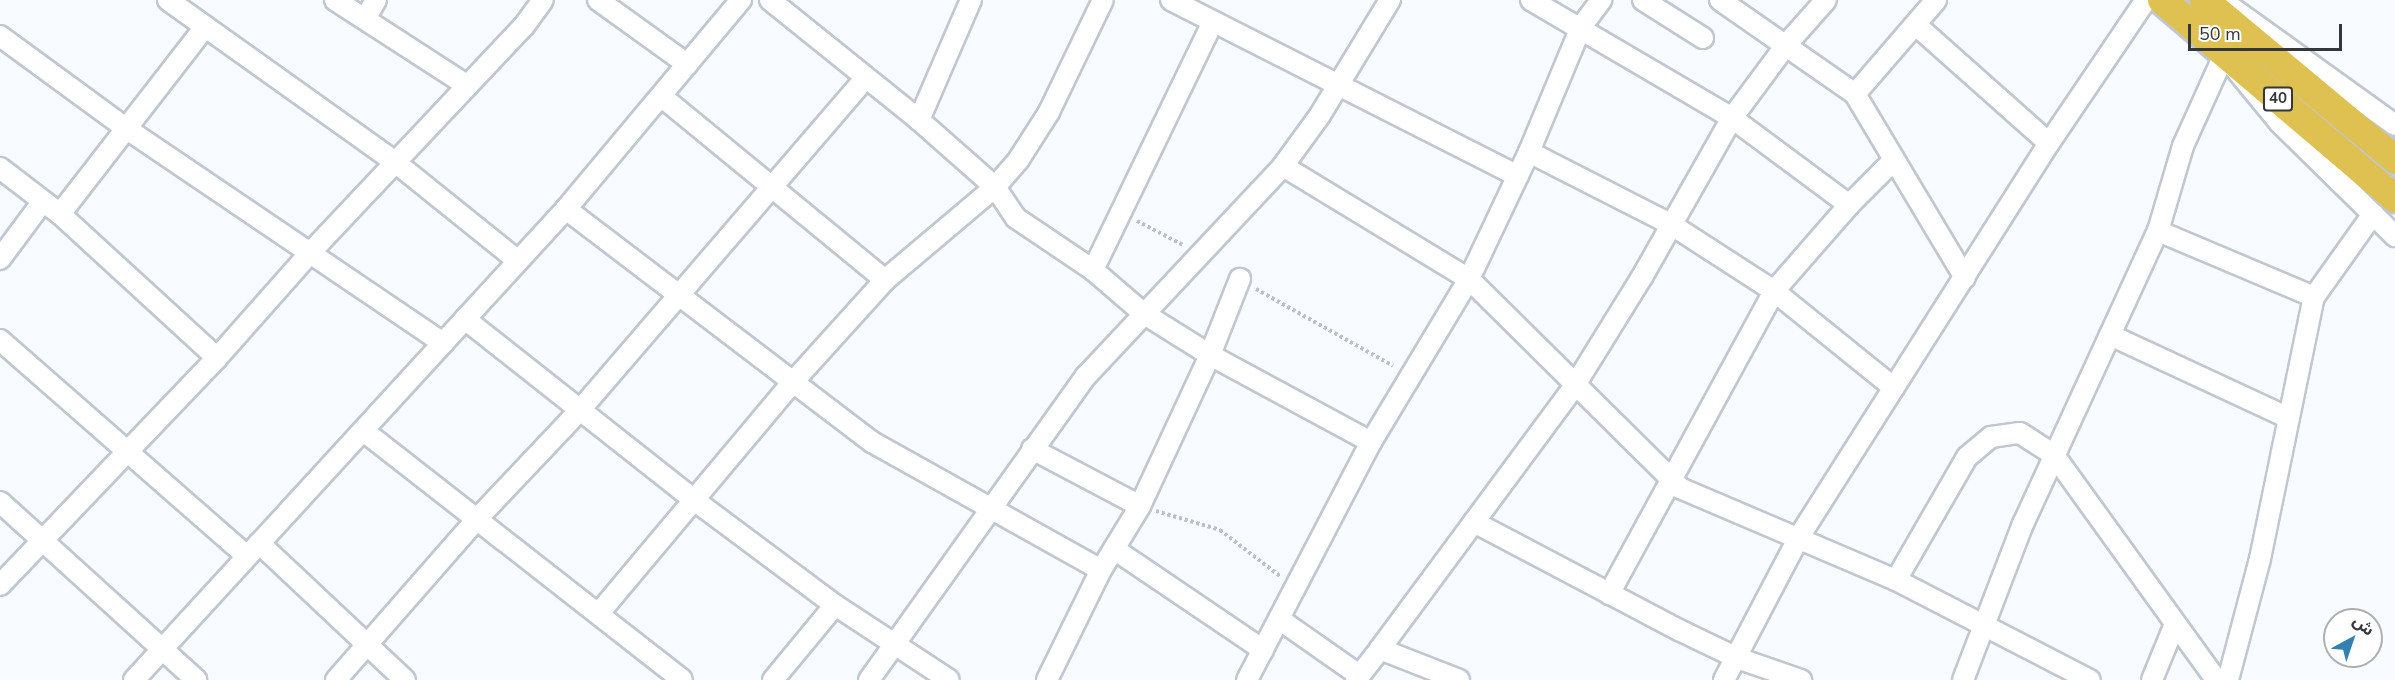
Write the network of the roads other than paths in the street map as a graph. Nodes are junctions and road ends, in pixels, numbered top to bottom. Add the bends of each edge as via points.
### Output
1 (168, 0) edge
2 (335, 0) edge
3 (376, 0) edge
4 (543, 0) edge
5 (598, 0) edge
6 (741, 0) edge
7 (770, 0) edge
8 (971, 0) edge
9 (1103, 0) edge
10 (1171, 0) edge
11 (1390, 0) edge
12 (1531, 0) edge
13 (1601, 0) edge
14 (1643, 0) edge
15 (1720, 0) edge
16 (1826, 0) edge
17 (1936, 0) edge
18 (2146, 0) edge
19 (2162, 0) edge
20 (2204, 0) edge
21 (2232, 3) edge
22 (365, 19) junction
23 (1213, 22) junction
24 (1916, 25) junction
25 (205, 27) junction
26 (1581, 27) junction
27 (0, 36) edge
28 (1703, 38) dead end
29 (1786, 45) junction
30 (2224, 55) junction
31 (687, 64) junction
32 (866, 78) junction
33 (468, 86) junction
34 (1338, 88) junction
35 (1855, 94) junction
36 (661, 96) junction
37 (1732, 117) junction
38 (919, 120) junction
39 (2395, 125) edge
40 (127, 129) junction
41 (2049, 143) junction
42 (1529, 152) junction
43 (2395, 159) edge
44 (1893, 161) junction
45 (395, 162) junction
46 (1283, 166) junction
47 (0, 168) edge
48 (1518, 176) junction
49 (770, 186) junction
50 (994, 187) junction
51 (43, 201) junction
52 (1849, 205) junction
53 (2384, 206) edge
54 (566, 209) junction
55 (60, 214) junction
56 (1672, 225) junction
57 (2157, 231) junction
58 (2395, 236) edge
59 (309, 254) junction
60 (0, 259) edge
61 (517, 260) junction
62 (1093, 270) junction
63 (1965, 278) junction
64 (1240, 279) road end
65 (1468, 279) junction
66 (885, 280) junction
67 (1773, 291) junction
68 (681, 295) junction
69 (2314, 297) junction
70 (1143, 313) junction
71 (465, 319) junction
72 (2110, 335) junction
73 (0, 340) edge
74 (443, 343) junction
75 (1210, 355) junction
76 (216, 358) junction
77 (792, 383) junction
78 (1575, 385) junction
79 (1894, 388) junction
80 (580, 410) junction
81 (2288, 417) junction
82 (365, 432) junction
83 (1371, 442) junction
84 (1032, 449) junction
85 (128, 453) junction
86 (2054, 456) junction
87 (1671, 480) junction
88 (694, 500) junction
89 (0, 502) edge
90 (993, 506) junction
91 (1140, 506) junction
92 (476, 519) junction
93 (1474, 522) junction
94 (1799, 537) junction
95 (43, 538) junction
96 (1114, 549) junction
97 (253, 550) junction
98 (1101, 570) junction
99 (1896, 580) junction
100 (0, 585) edge
101 (1609, 594) junction
102 (836, 605) junction
103 (599, 613) junction
104 (1279, 619) junction
105 (2175, 624) junction
106 (1981, 625) junction
107 (893, 644) junction
108 (367, 646) junction
109 (162, 648) junction
110 (1380, 649) junction
111 (1263, 650) junction
112 (1737, 658) junction
113 (1252, 678) edge
114 (1357, 678) edge
115 (134, 680) edge
116 (196, 680) edge
117 (336, 680) edge
118 (405, 680) edge
119 (682, 680) edge
120 (773, 680) edge
121 (869, 680) edge
122 (949, 680) edge
123 (1047, 680) edge
124 (1459, 680) edge
125 (1724, 680) edge
126 (1801, 680) edge
127 (1963, 680) edge
128 (2090, 680) edge
129 (2152, 680) edge
130 (2216, 680) edge
131 (2228, 680) edge

1 - 25 street
2 - 22 street
3 - 22 street
4 - 33 street
5 - 31 street
6 - 31 street
7 - 32 street
8 - 38 street
9 - 50 street via 1035,136
10 - 23 street
11 - 34 street
12 - 26 street
13 - 26 street
14 - 28 street
15 - 29 street
16 - 29 street
17 - 24 street
18 - 41 street
19 - 30 highway, 40
20 - 43 highway, 40
21 - 39 street
22 - 33 street
23 - 34 street
23 - 62 street
24 - 35 street
24 - 41 street
25 - 40 street
25 - 45 street
26 - 37 street
26 - 42 street
27 - 40 street
29 - 35 street
29 - 37 street
30 - 53 highway, 40
30 - 57 street via 2183,146
31 - 36 street
32 - 38 street
32 - 49 street
33 - 45 street
34 - 46 street
34 - 48 street
35 - 44 street
36 - 49 street
36 - 54 street
37 - 52 street
37 - 56 street
38 - 50 street
40 - 55 street
40 - 59 street
41 - 63 street
42 - 48 street
42 - 56 street
44 - 52 street
44 - 63 street
45 - 59 street
45 - 61 street
46 - 65 street
46 - 70 street
47 - 51 street
48 - 65 street
49 - 66 street
49 - 68 street
50 - 62 street via 1016,218
50 - 66 street
51 - 55 street
51 - 60 street
52 - 67 street
53 - 58 street
53 - 69 street
54 - 61 street
54 - 68 street
55 - 76 street
56 - 67 street
56 - 78 street
57 - 69 street
57 - 72 street
59 - 74 street
59 - 76 street
61 - 71 street
62 - 70 street
63 - 79 street
64 - 75 street
65 - 78 street
65 - 83 street
66 - 77 street
67 - 79 street
67 - 87 street
68 - 77 street
68 - 80 street
69 - 81 street
70 - 75 street
70 - 84 street via 1086,376
71 - 74 street
71 - 80 street
72 - 81 street
72 - 86 street
73 - 85 street
74 - 82 street
75 - 83 street
75 - 91 street
76 - 85 street
77 - 88 street
77 - 90 street via 898,459
78 - 87 street
78 - 93 street
79 - 94 street
80 - 88 street
80 - 92 street
81 - 131 street via 2260,559
82 - 92 street
82 - 97 street
83 - 104 street
84 - 90 street
84 - 91 street
85 - 95 street
85 - 97 street
86 - 99 street via 2031,438 2010,432 1991,436 1978,446 1959,469
86 - 105 street
86 - 106 street
87 - 94 street via 1710,503
87 - 101 street
88 - 102 street
88 - 103 street
89 - 95 street
90 - 98 street
90 - 107 street
91 - 96 street
92 - 103 street
92 - 108 street
93 - 101 street
93 - 110 street
94 - 99 street
94 - 112 street
95 - 100 street
95 - 109 street
96 - 98 street
96 - 111 street
97 - 108 street
97 - 109 street
98 - 123 street
99 - 106 street
101 - 112 street
102 - 107 street
102 - 120 street
103 - 119 street
104 - 111 street
104 - 114 street
105 - 129 street
105 - 130 street
106 - 127 street
106 - 128 street
107 - 121 street
107 - 122 street
108 - 117 street
108 - 118 street
109 - 115 street
109 - 116 street
110 - 114 street
110 - 124 street
111 - 113 street
112 - 125 street
112 - 126 street

